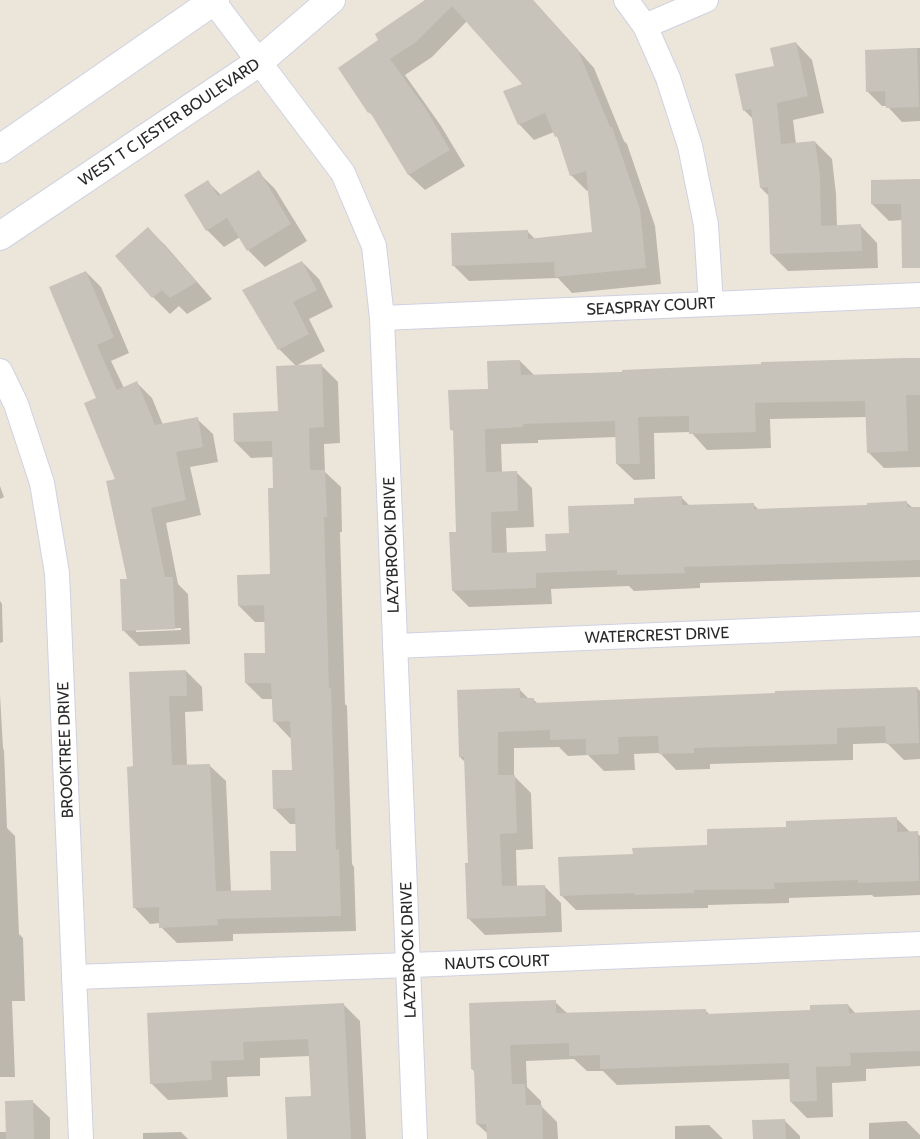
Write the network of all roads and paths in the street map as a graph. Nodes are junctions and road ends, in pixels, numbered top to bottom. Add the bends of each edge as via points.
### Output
1 (331, 0) edge
2 (626, 0) edge
3 (706, 0) edge
4 (214, 1) edge
5 (645, 26) junction
6 (259, 62) junction
7 (0, 149) edge
8 (0, 236) edge
9 (920, 295) edge
10 (711, 304) junction
11 (382, 318) junction
12 (0, 371) edge
13 (920, 624) edge
14 (395, 646) junction
15 (920, 944) edge
16 (408, 965) junction
17 (74, 977) junction
18 (81, 1139) edge
19 (415, 1139) edge

1 - 6 main road, WEST T C JESTER BOULEVARD
2 - 5 street
3 - 5 street
4 - 6 street, LAZYBROOK DRIVE
4 - 7 main road
5 - 10 street via 668,78 690,146 706,225
6 - 8 main road, WEST T C JESTER BOULEVARD
6 - 11 street, LAZYBROOK DRIVE via 343,173 374,246
9 - 10 street, SEASPRAY COURT
10 - 11 street, SEASPRAY COURT
11 - 14 street, LAZYBROOK DRIVE
12 - 17 street, BROOKTREE DRIVE via 16,404 42,483 57,573
13 - 14 street, WATERCREST DRIVE
14 - 16 street, LAZYBROOK DRIVE
15 - 16 street, NAUTS COURT
16 - 17 street, NAUTS COURT
16 - 19 street, LAZYBROOK DRIVE
17 - 18 street, BROOKTREE DRIVE

